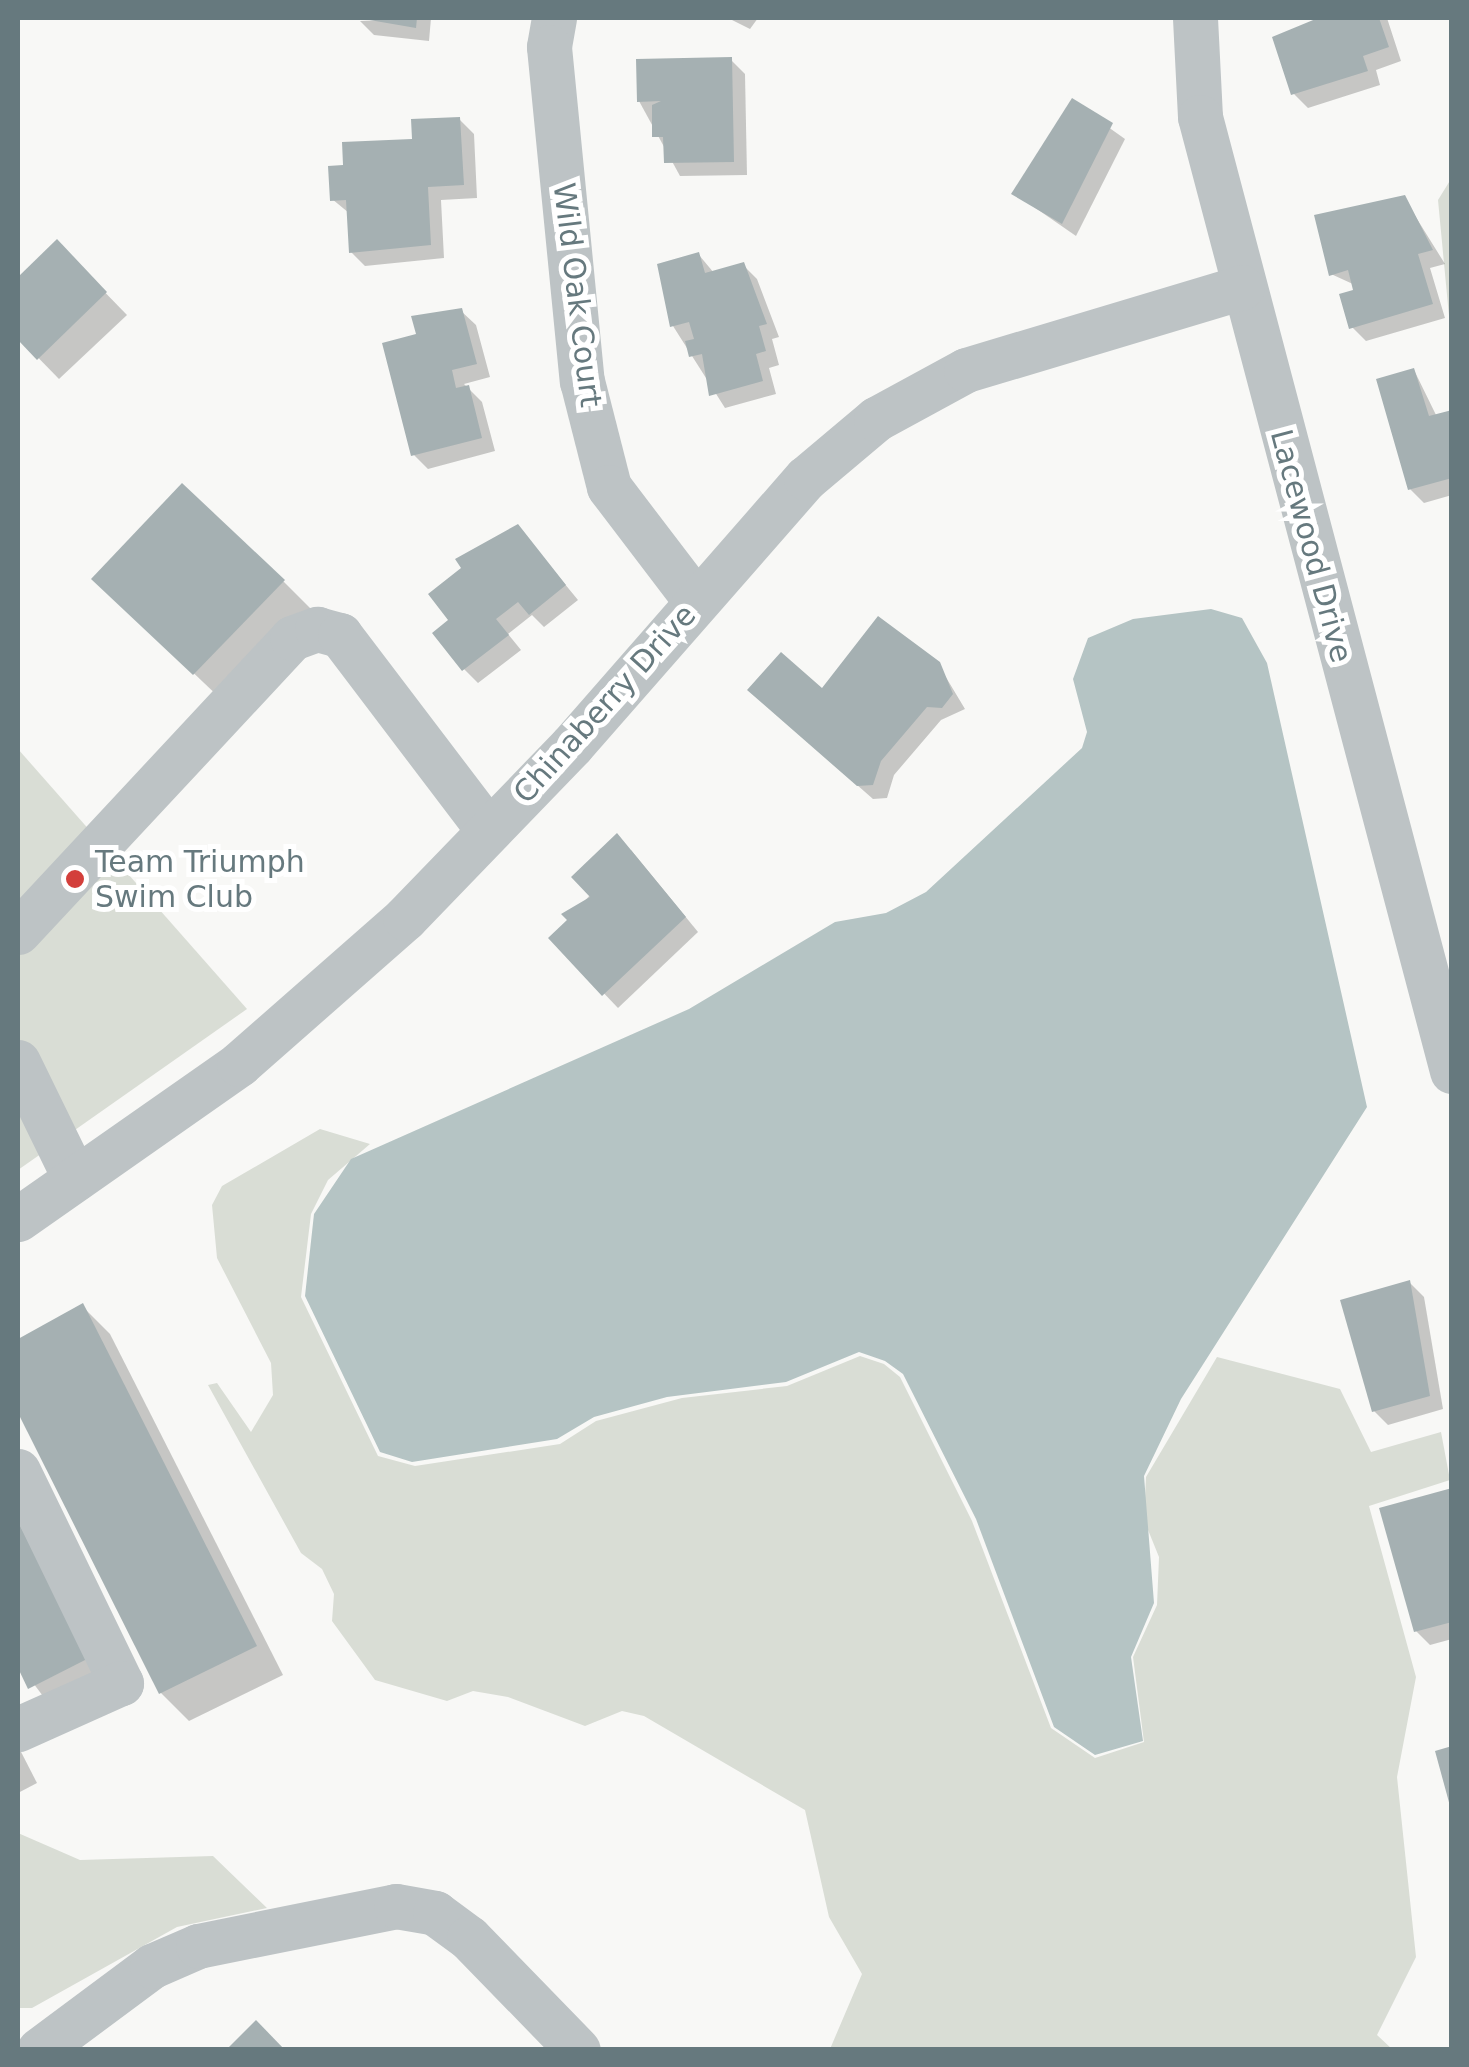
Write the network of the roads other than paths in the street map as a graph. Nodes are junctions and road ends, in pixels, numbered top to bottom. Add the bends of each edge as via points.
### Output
1 (554, 18) edge
2 (1195, 18) edge
3 (1242, 287) junction
4 (696, 601) junction
5 (489, 831) junction
6 (18, 932) edge
7 (18, 1062) edge
8 (1452, 1071) edge
9 (75, 1179) junction
10 (18, 1219) edge
11 (18, 1471) edge
12 (18, 1729) edge
13 (39, 2050) edge
14 (578, 2050) edge

1 - 4 street, Wild Oak Court via 582,381 609,487
2 - 3 street, Lacewood Drive via 1200,117
3 - 4 street, Chinaberry Drive via 966,370 876,419 806,478
3 - 8 street, Lacewood Drive
4 - 5 street, Chinaberry Drive
5 - 6 street via 340,635 317,629 292,638
5 - 9 street, Chinaberry Drive via 238,1064
7 - 9 street
9 - 10 street, Chinaberry Drive
11 - 12 street via 121,1683
13 - 14 street via 152,1966 198,1946 396,1906 434,1914 469,1938

